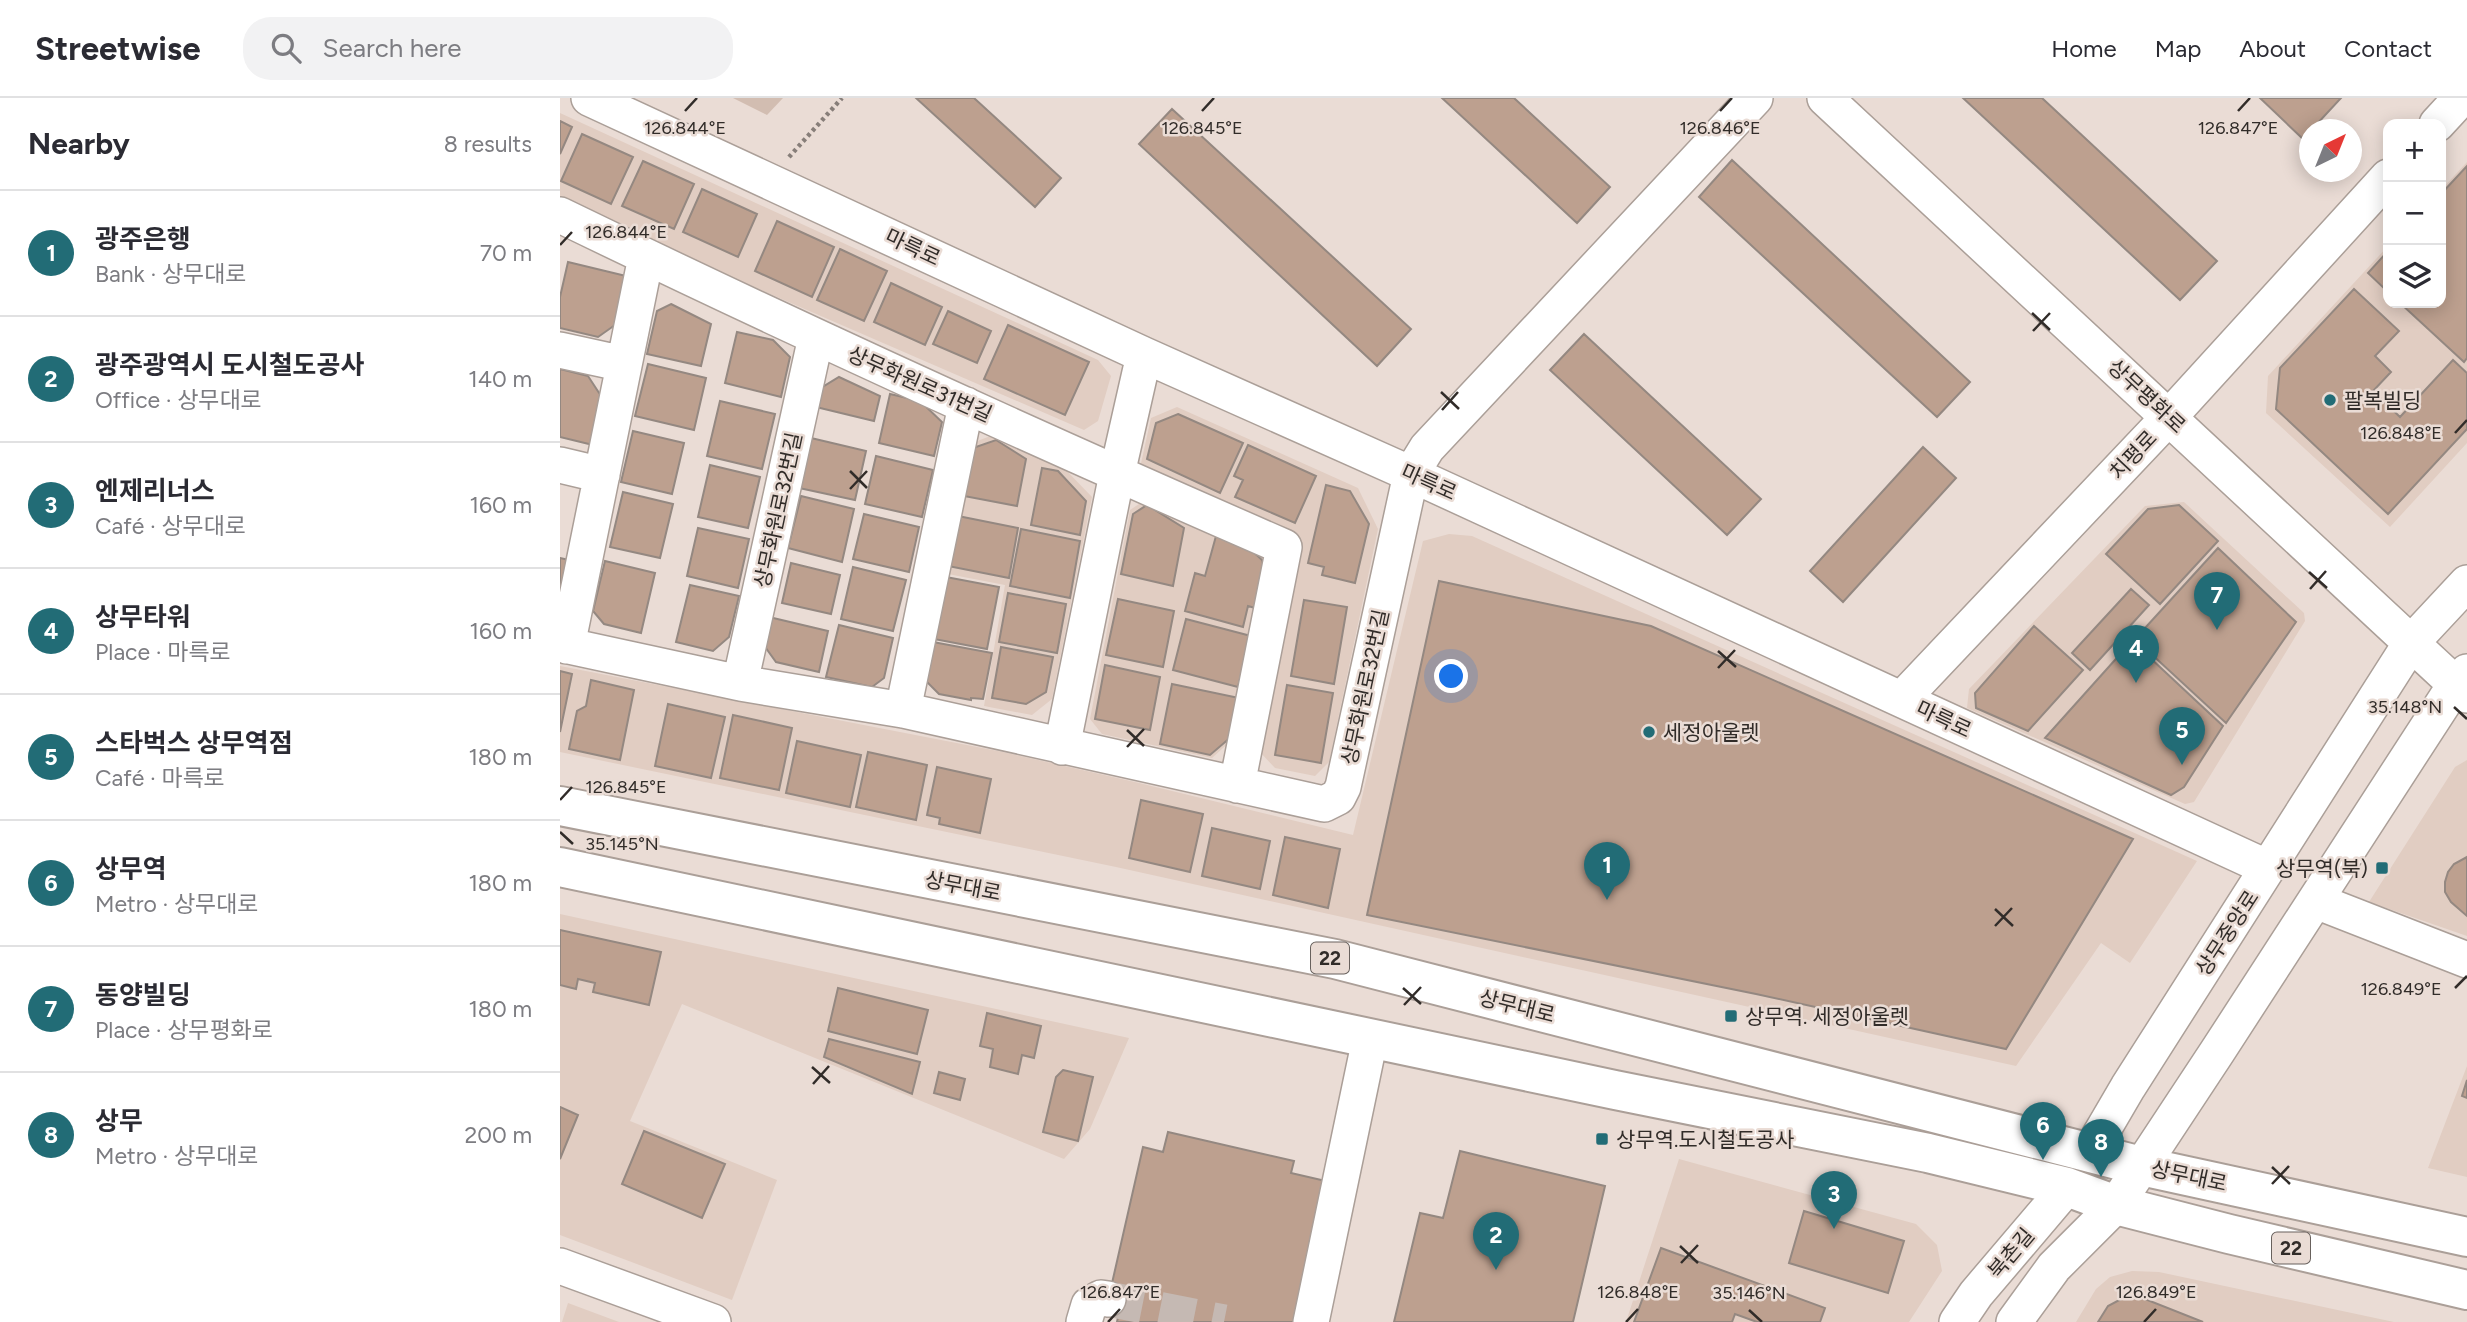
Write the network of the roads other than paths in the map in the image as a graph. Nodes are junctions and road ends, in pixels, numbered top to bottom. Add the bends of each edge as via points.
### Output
1 (589, 98) edge
2 (1755, 98) edge
3 (1825, 98) edge
4 (2461, 98) edge
5 (2442, 119) edge
6 (2383, 182) edge
7 (560, 215) edge
8 (646, 257) junction
9 (817, 337) junction
10 (560, 350) edge
11 (1144, 355) junction
12 (625, 364) junction
13 (965, 405) junction
14 (2169, 416) junction
15 (560, 465) edge
16 (1117, 474) junction
17 (1411, 474) junction
18 (602, 475) junction
19 (2467, 583) edge
20 (2411, 643) junction
21 (563, 645) edge
22 (740, 683) junction
23 (2463, 684) edge
24 (1902, 699) junction
25 (903, 710) junction
26 (1062, 747) junction
27 (1237, 785) junction
28 (560, 806) edge
29 (560, 867) edge
30 (2268, 868) junction
31 (2316, 901) junction
32 (2467, 960) edge
33 (1370, 1039) junction
34 (2090, 1152) junction
35 (2141, 1166) junction
36 (2067, 1187) junction
37 (2116, 1205) junction
38 (2467, 1237) edge
39 (560, 1266) edge
40 (2467, 1290) edge
41 (713, 1322) edge
42 (1311, 1322) edge
43 (1957, 1322) edge
44 (2014, 1322) edge

1 - 11 street, 마륵로
2 - 17 street via 1427,448
3 - 14 street, 상무평화로
4 - 5 street
6 - 14 street, 치평로
7 - 8 street, 상무화원로31번길
8 - 9 street, 상무화원로31번길
8 - 12 street, 상무화원로32번길
9 - 13 street, 상무화원로31번길
9 - 22 street, 상무화원로32번길
10 - 12 street
11 - 16 street
11 - 17 street, 마륵로
12 - 18 street, 상무화원로32번길
13 - 16 street, 상무화원로31번길
13 - 25 street
14 - 20 street, 상무평화로
14 - 24 street, 치평로
15 - 18 street
16 - 26 street
16 - 27 street, 상무화원로31번길 via 1284,547
17 - 24 street, 마륵로
17 - 27 street, 상무화원로32번길 via 1338,797 1324,804
18 - 21 street, 상무화원로32번길
19 - 20 street, 상무중앙로
20 - 23 street, 상무평화로
20 - 30 street, 상무중앙로
21 - 22 street, 상무화원로32번길
22 - 25 street, 상무화원로32번길
23 - 31 street
24 - 30 street, 마륵로
25 - 26 street, 상무화원로32번길
26 - 27 street, 상무화원로32번길
28 - 34 main road, 상무대로 / 22 via 1335,960
29 - 33 main road, 22
30 - 34 street, 상무중앙로
31 - 32 street
31 - 35 street
33 - 36 main road, 22 via 1928,1153
33 - 42 street
34 - 35 main road, 상무대로 / 22
34 - 36 main road, 상무중앙로
35 - 37 street
35 - 38 main road, 상무대로 / 22
36 - 37 main road, 22
36 - 43 street, 북촌길
37 - 40 main road, 22
37 - 44 street, 북촌길 via 2054,1267
39 - 41 street

